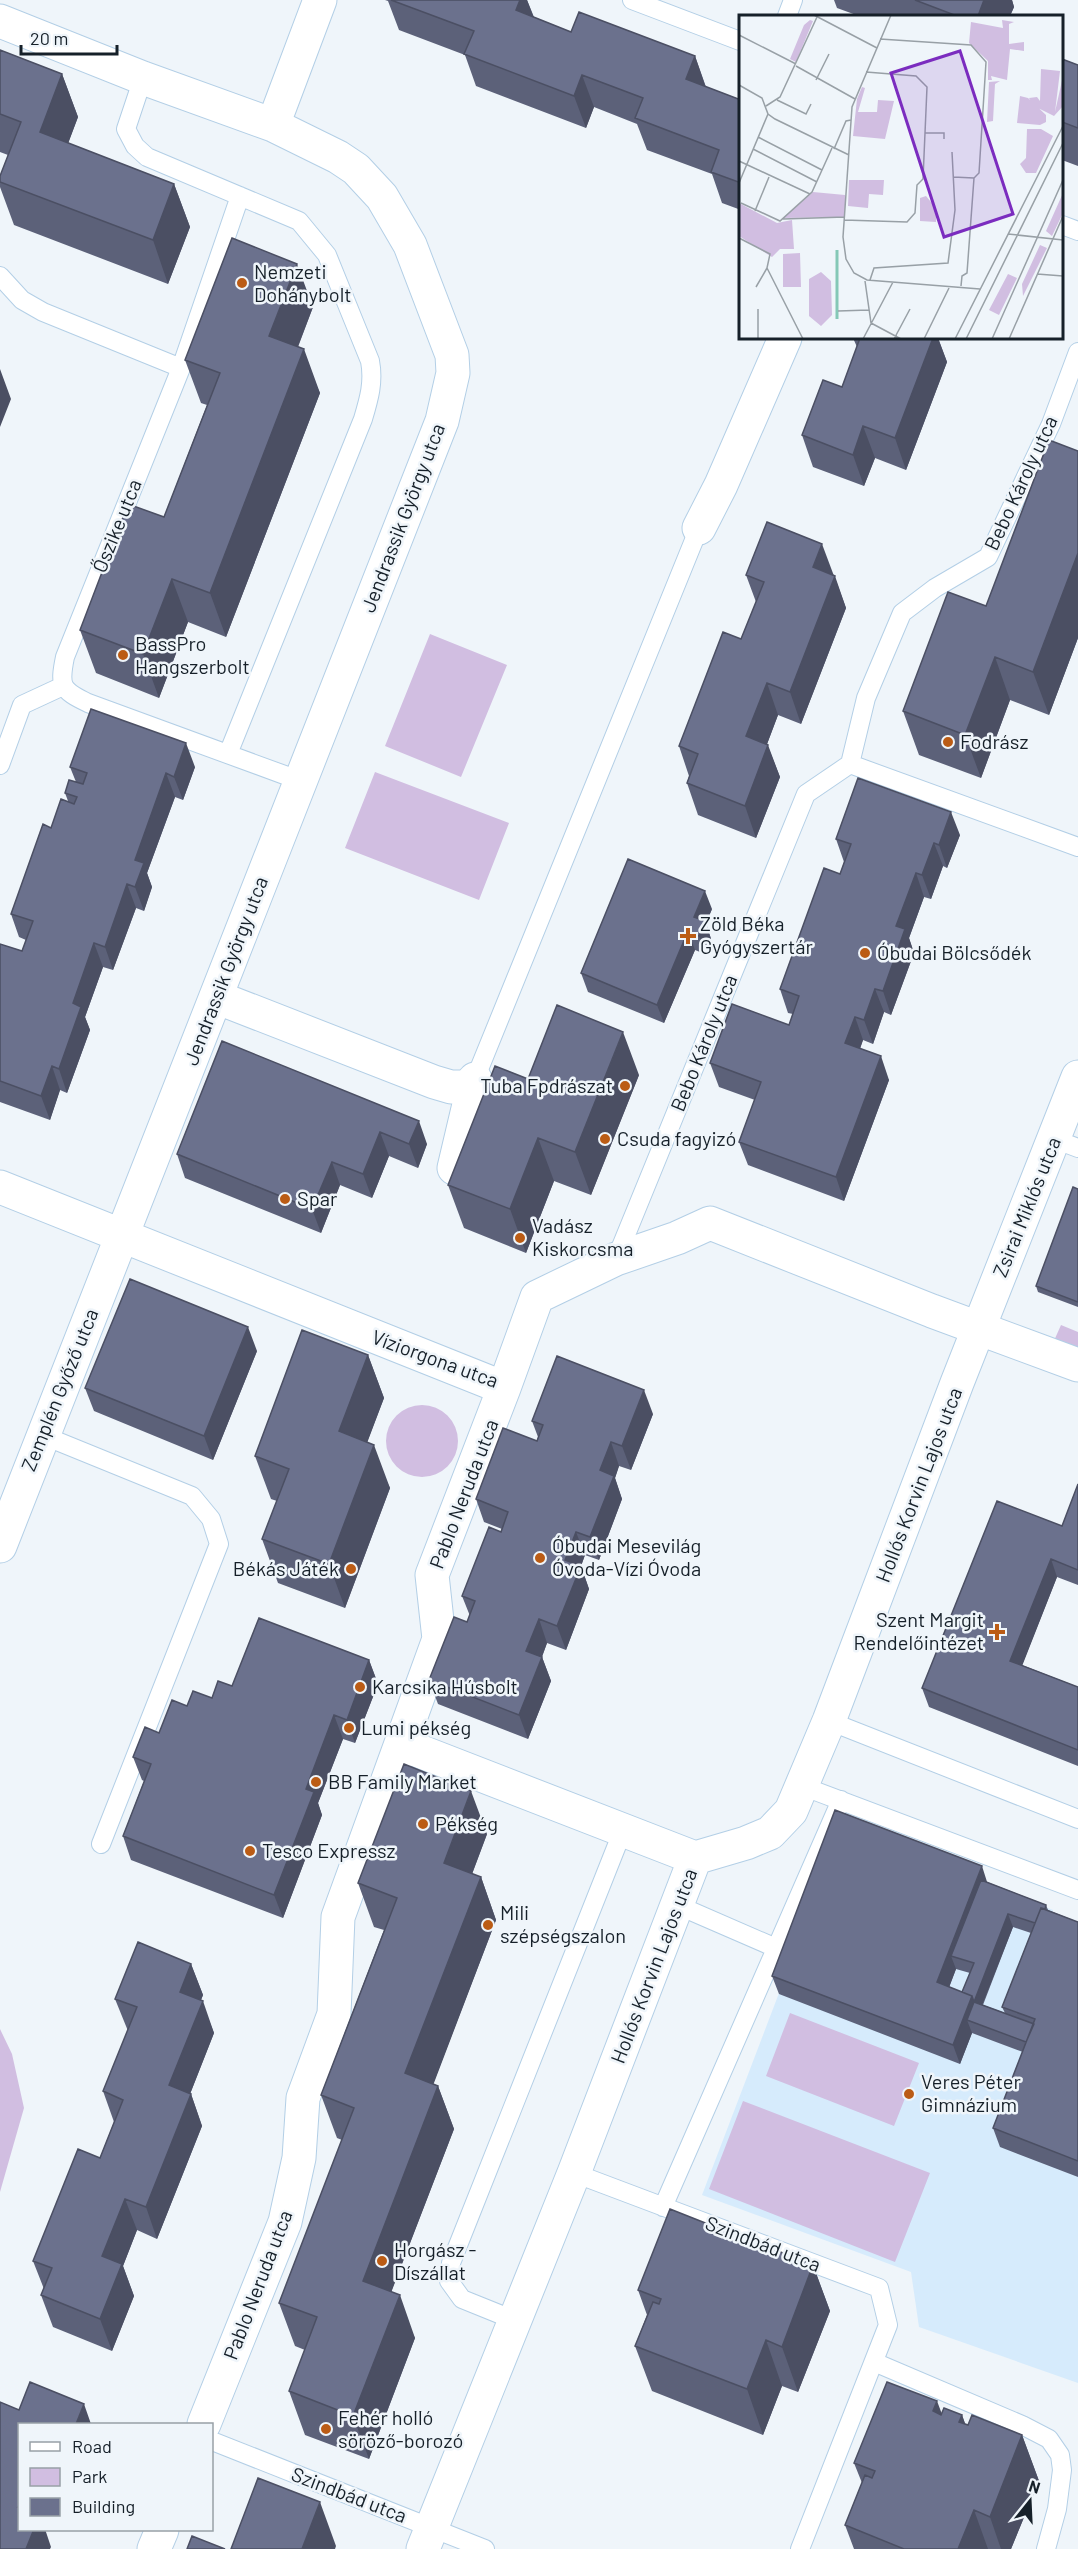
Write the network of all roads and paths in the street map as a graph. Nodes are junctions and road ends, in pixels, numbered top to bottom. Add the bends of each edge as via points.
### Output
1 (320, 0) edge
2 (632, 0) edge
3 (793, 0) edge
4 (787, 15) edge
5 (0, 21) edge
6 (739, 40) edge
7 (143, 78) junction
8 (273, 125) junction
9 (240, 196) junction
10 (1063, 225) edge
11 (1078, 231) edge
12 (0, 276) edge
13 (785, 339) edge
14 (1078, 352) edge
15 (181, 368) junction
16 (699, 528) joint
17 (63, 686) junction
18 (228, 754) junction
19 (850, 764) junction
20 (0, 765) edge
21 (301, 782) junction
22 (1078, 847) edge
23 (216, 997) junction
24 (1078, 1077) edge
25 (475, 1079) junction
26 (1066, 1144) edge
27 (454, 1168) edge
28 (0, 1187) edge
29 (122, 1235) junction
30 (616, 1258) junction
31 (985, 1315) junction
32 (1078, 1365) edge
33 (504, 1388) junction
34 (42, 1435) junction
35 (0, 1546) edge
36 (829, 1721) junction
37 (401, 1744) junction
38 (802, 1786) junction
39 (841, 1800) junction
40 (1078, 1819) edge
41 (623, 1830) junction
42 (101, 1844) dead end
43 (695, 1858) junction
44 (1078, 1890) edge
45 (677, 1905) junction
46 (776, 1948) junction
47 (574, 2173) junction
48 (663, 2207) junction
49 (514, 2320) junction
50 (874, 2362) junction
51 (204, 2423) edge
52 (213, 2441) edge
53 (161, 2531) edge
54 (427, 2538) edge
55 (154, 2549) edge
56 (485, 2549) edge
57 (800, 2549) edge
58 (1046, 2549) edge

1 - 8 street
2 - 6 lane
3 - 4 lane
5 - 7 street, Jendrassik György utca
7 - 8 street, Jendrassik György utca
7 - 9 lane via 126,129 135,146 147,157
8 - 21 street, Jendrassik György utca via 338,157 356,169 382,197 410,245 452,355 453,373 442,421
9 - 15 lane, Őszike utca
9 - 18 lane via 299,221 327,255 373,377 363,419
10 - 11 lane
12 - 15 lane via 22,300 43,312
13 - 16 street
14 - 19 lane, Bebo Károly utca via 1051,424 988,557 902,613 866,698
15 - 17 lane, Őszike utca via 65,657
16 - 25 lane
17 - 18 lane via 68,694 88,703
17 - 20 lane via 22,705
18 - 21 lane
19 - 22 lane
19 - 30 lane, Bebo Károly utca via 806,794
21 - 23 street, Jendrassik György utca
23 - 25 street via 434,1082 467,1087
23 - 29 street, Jendrassik György utca
24 - 26 street, Zsirai Miklós utca
25 - 27 street
26 - 31 street, Zsirai Miklós utca
28 - 29 street, Víziorgona utca
29 - 33 street, Víziorgona utca
29 - 34 street, Zemplén Győző utca
30 - 31 street, Víziorgona utca via 710,1224
30 - 33 street, Víziorgona utca via 537,1297
31 - 32 street, Víziorgona utca
31 - 36 street, Hollós Korvin Lajos utca
33 - 37 street, Pablo Neruda utca via 432,1575 439,1639
34 - 35 street, Zemplén Győző utca
34 - 42 lane via 192,1496 211,1519 219,1544
36 - 38 street, Hollós Korvin Lajos utca
36 - 40 lane
37 - 41 street
37 - 51 street, Pablo Neruda utca via 338,1917 334,2014 303,2098 298,2158 285,2222
38 - 39 lane
38 - 43 street, Hollós Korvin Lajos utca via 791,1811 770,1833
39 - 44 lane
39 - 46 lane
41 - 43 street
41 - 49 lane via 451,2263 449,2281 462,2299
43 - 45 street, Hollós Korvin Lajos utca
45 - 46 lane
45 - 47 street, Hollós Korvin Lajos utca
46 - 48 lane
47 - 48 lane, Szindbád utca
47 - 49 street, Hollós Korvin Lajos utca
48 - 50 lane, Szindbád utca via 879,2288 888,2325
49 - 54 street, Hollós Korvin Lajos utca
50 - 57 lane, Szindbád utca
50 - 58 lane via 1049,2439 1060,2455 1062,2470
52 - 54 lane, Szindbád utca
53 - 55 street
54 - 56 lane, Szindbád utca

